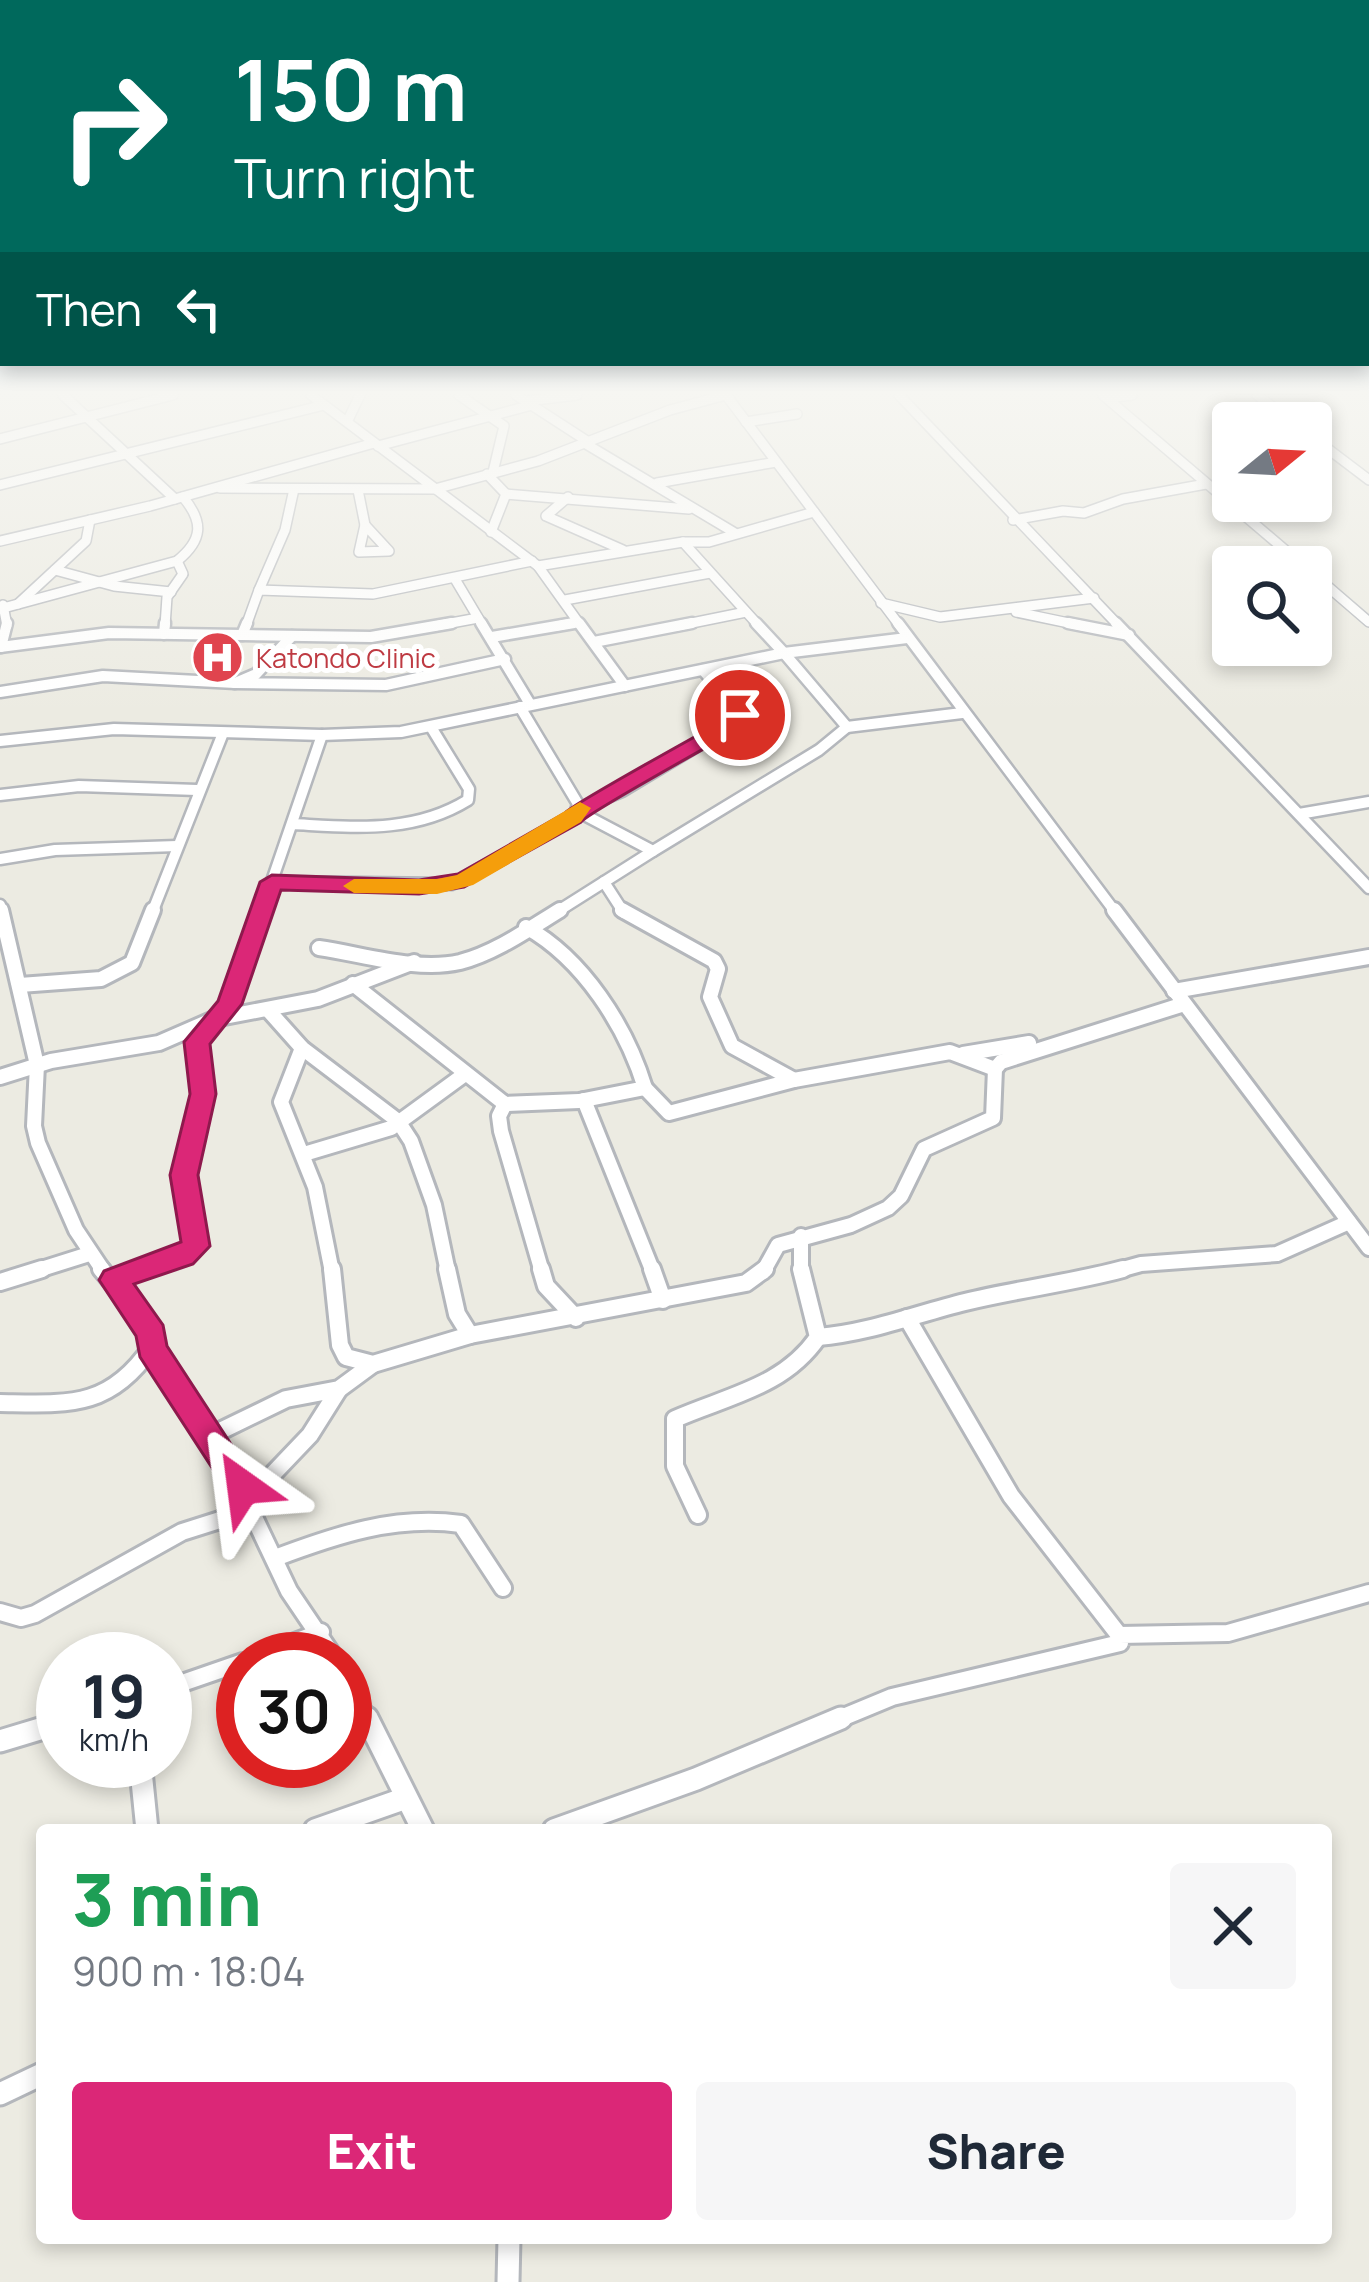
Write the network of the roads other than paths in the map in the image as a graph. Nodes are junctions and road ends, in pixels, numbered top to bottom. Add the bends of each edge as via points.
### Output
1 (165, 501) edge
2 (182, 501) edge
3 (291, 501) edge
4 (360, 501) edge
5 (451, 501) edge
6 (503, 501) edge
7 (562, 501) edge
8 (617, 501) edge
9 (683, 501) edge
10 (806, 501) edge
11 (996, 501) edge
12 (1116, 501) edge
13 (1227, 501) edge
14 (689, 508) junction
15 (814, 512) junction
16 (90, 520) junction
17 (1013, 520) junction
18 (365, 525) dead end
19 (491, 532) junction
20 (735, 533) junction
21 (0, 541) edge
22 (692, 545) junction
23 (1280, 546) edge
24 (623, 550) junction
25 (177, 560) junction
26 (535, 563) junction
27 (55, 570) junction
28 (710, 573) junction
29 (455, 579) junction
30 (107, 581) junction
31 (259, 590) junction
32 (1332, 590) edge
33 (171, 592) junction
34 (1094, 598) junction
35 (565, 600) junction
36 (881, 603) junction
37 (6, 606) edge
38 (1010, 609) junction
39 (746, 612) junction
40 (940, 617) junction
41 (478, 618) junction
42 (578, 622) junction
43 (1369, 622) edge
44 (164, 634) junction
45 (242, 635) junction
46 (292, 635) junction
47 (904, 635) junction
48 (1129, 635) junction
49 (492, 637) junction
50 (594, 643) junction
51 (0, 647) edge
52 (784, 653) junction
53 (505, 659) junction
54 (703, 670) junction
55 (259, 679) junction
56 (625, 686) junction
57 (0, 692) edge
58 (525, 706) junction
59 (962, 713) junction
60 (431, 727) junction
61 (847, 727) junction
62 (223, 733) junction
63 (322, 735) junction
64 (0, 741) edge
65 (197, 790) junction
66 (0, 795) edge
67 (1369, 802) edge
68 (579, 810) junction
69 (1299, 814) junction
70 (292, 824) junction
71 (177, 846) junction
72 (653, 851) junction
73 (0, 859) edge
74 (272, 882) junction
75 (604, 882) junction
76 (1369, 888) edge
77 (0, 905) edge
78 (526, 927) junction
79 (320, 948) dead end
80 (1369, 957) edge
81 (414, 962) junction
82 (353, 984) junction
83 (20, 985) junction
84 (1178, 998) junction
85 (269, 1011) junction
86 (214, 1019) junction
87 (1068, 1042) junction
88 (302, 1048) junction
89 (963, 1054) junction
90 (37, 1065) junction
91 (994, 1069) junction
92 (465, 1074) junction
93 (0, 1077) edge
94 (794, 1080) junction
95 (645, 1088) junction
96 (584, 1100) junction
97 (505, 1104) junction
98 (398, 1121) junction
99 (304, 1154) junction
100 (1348, 1219) junction
101 (1369, 1219) edge
102 (801, 1236) junction
103 (1369, 1248) edge
104 (89, 1254) junction
105 (114, 1280) junction
106 (0, 1282) edge
107 (663, 1300) junction
108 (576, 1318) junction
109 (908, 1318) junction
110 (470, 1335) junction
111 (818, 1337) junction
112 (151, 1348) junction
113 (373, 1364) junction
114 (339, 1389) junction
115 (0, 1402) edge
116 (212, 1435) junction
117 (248, 1505) junction
118 (698, 1515) dead end
119 (275, 1558) junction
120 (503, 1588) dead end
121 (1369, 1593) edge
122 (0, 1612) edge
123 (321, 1632) edge
124 (1119, 1635) junction
125 (372, 1729) edge
126 (36, 1730) edge
127 (0, 1741) edge
128 (143, 1788) edge
129 (406, 1798) junction
130 (146, 1824) edge
131 (332, 1824) edge
132 (420, 1824) edge
133 (571, 1824) edge
134 (36, 2077) edge
135 (0, 2094) edge
136 (509, 2244) edge
137 (508, 2282) edge

1 - 16 street
2 - 25 street via 202,532
3 - 31 street
4 - 18 street
5 - 19 street
6 - 19 street
7 - 24 street via 548,518
8 - 14 street
9 - 14 street
10 - 15 street
11 - 17 street
12 - 17 street
13 - 23 street
14 - 20 street
15 - 20 street
15 - 36 street
16 - 21 street
16 - 27 street via 86,541
17 - 34 street
19 - 26 street
20 - 22 street
22 - 24 street
22 - 28 street
24 - 26 street
25 - 30 street
25 - 33 street via 183,574
26 - 29 street
26 - 35 street
27 - 30 street
27 - 37 street
28 - 35 street
28 - 39 street
29 - 31 street via 373,593
29 - 41 street
30 - 33 street
30 - 37 street
31 - 45 street
32 - 43 street
33 - 44 street
34 - 38 street
34 - 48 street
35 - 42 street
36 - 40 street
36 - 47 street
37 - 51 street
38 - 40 street
38 - 48 street
39 - 50 street
39 - 52 street
40 - 47 street
41 - 46 street via 390,635
41 - 49 street
42 - 49 street
42 - 50 street
44 - 45 street
44 - 51 street via 85,634
45 - 46 street
46 - 55 street
47 - 52 street
47 - 59 street
48 - 69 street
49 - 53 street
50 - 56 street
52 - 54 street
52 - 61 street
53 - 55 street via 386,685
53 - 58 street
54 - 56 street
54 - 68 street via 740,715 737,722
55 - 57 street via 103,676
56 - 58 street
58 - 60 street
58 - 68 street
59 - 61 street
59 - 84 street
60 - 63 street
60 - 70 street via 470,789 460,806 408,827
61 - 72 street
62 - 63 street
62 - 64 street via 78,730
62 - 65 street
63 - 70 street
65 - 66 street via 79,786
65 - 71 street
67 - 69 street
68 - 72 street
68 - 74 street via 452,884
69 - 76 street
70 - 74 street
71 - 73 street
71 - 83 street via 127,970
72 - 75 street
74 - 86 street via 229,1004
75 - 78 street
75 - 94 street via 625,914 714,961 710,997 733,1046
77 - 83 street
78 - 81 street via 471,958
78 - 95 street via 546,937 612,1013
79 - 81 street
80 - 84 street
81 - 82 street
82 - 85 street
82 - 92 street
83 - 90 street
84 - 87 street
84 - 100 street
85 - 86 street
85 - 88 street
86 - 90 street via 159,1042
86 - 105 street via 197,1042 203,1094 184,1175 196,1246
87 - 89 street
87 - 91 street
88 - 98 street
88 - 99 street via 281,1102
89 - 91 street
89 - 94 street
90 - 93 street
90 - 104 street via 38,1143
91 - 102 street via 993,1118 924,1150 888,1208
92 - 97 street
92 - 98 street
94 - 95 street via 669,1113
95 - 96 street
96 - 97 street
96 - 107 street
97 - 108 street via 501,1131 546,1286
98 - 99 street
98 - 110 street via 434,1205 457,1314
99 - 113 street via 333,1257 340,1345 346,1357
100 - 101 street
100 - 103 street
100 - 109 street via 1277,1254 1141,1264
102 - 107 street via 778,1245 764,1271 746,1283
102 - 111 street via 801,1275
104 - 105 street
104 - 106 street
105 - 112 street via 152,1334
107 - 108 street
108 - 110 street
109 - 111 street
109 - 124 street via 1011,1496
110 - 113 street
111 - 118 street via 773,1380 675,1418 675,1466
112 - 115 street via 128,1381 85,1402
112 - 116 street
113 - 114 street
114 - 116 street via 286,1399
114 - 117 street via 295,1457
116 - 117 street
117 - 119 street
117 - 122 street via 182,1532 35,1614
119 - 120 street via 325,1539 434,1519 460,1524
119 - 123 street
121 - 124 street via 1228,1633
124 - 133 street via 1120,1643 892,1697
125 - 129 street
126 - 127 street
128 - 130 street
129 - 131 street
129 - 132 street
134 - 135 street
136 - 137 street

